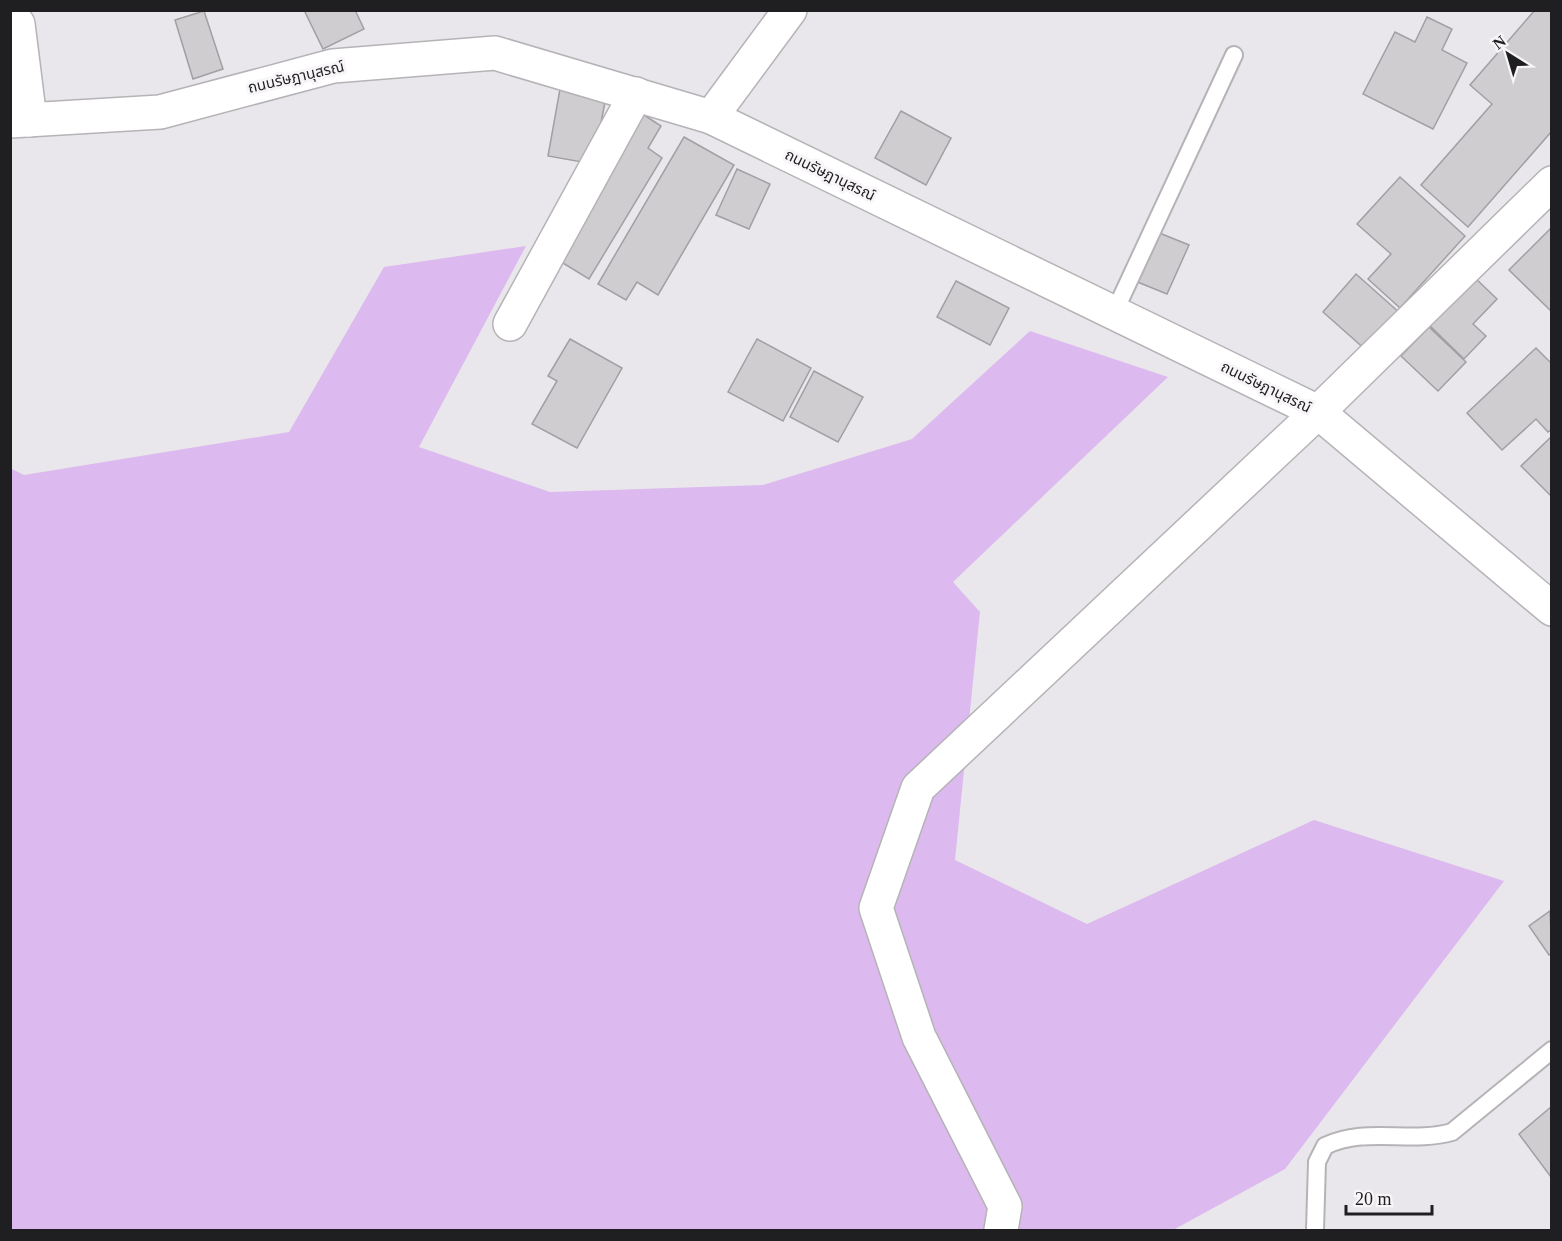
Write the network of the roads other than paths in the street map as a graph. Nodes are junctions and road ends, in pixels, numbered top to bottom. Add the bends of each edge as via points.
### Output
1 (790, 10) edge
2 (10, 13) edge
3 (1234, 55) dead end
4 (636, 94) junction
5 (711, 117) junction
6 (20, 120) edge
7 (1551, 183) edge
8 (1114, 313) junction
9 (510, 324) dead end
10 (1318, 412) junction
11 (1551, 609) edge
12 (1551, 1050) edge
13 (1001, 1230) edge
14 (1315, 1230) edge

1 - 5 street
2 - 6 street via 18,24
3 - 8 lane
4 - 5 street, ถนนรัษฎานุสรณ์
4 - 6 street, ถนนรัษฎานุสรณ์ via 495,53 333,66 160,112
4 - 9 street
5 - 8 street, ถนนรัษฎานุสรณ์
7 - 10 street
8 - 10 street, ถนนรัษฎานุสรณ์
10 - 11 street, ถนนรัษฎานุสรณ์
10 - 13 street via 918,788 876,908 919,1037 1005,1206
12 - 14 lane via 1452,1132 1433,1137 1359,1135 1326,1146 1317,1162

